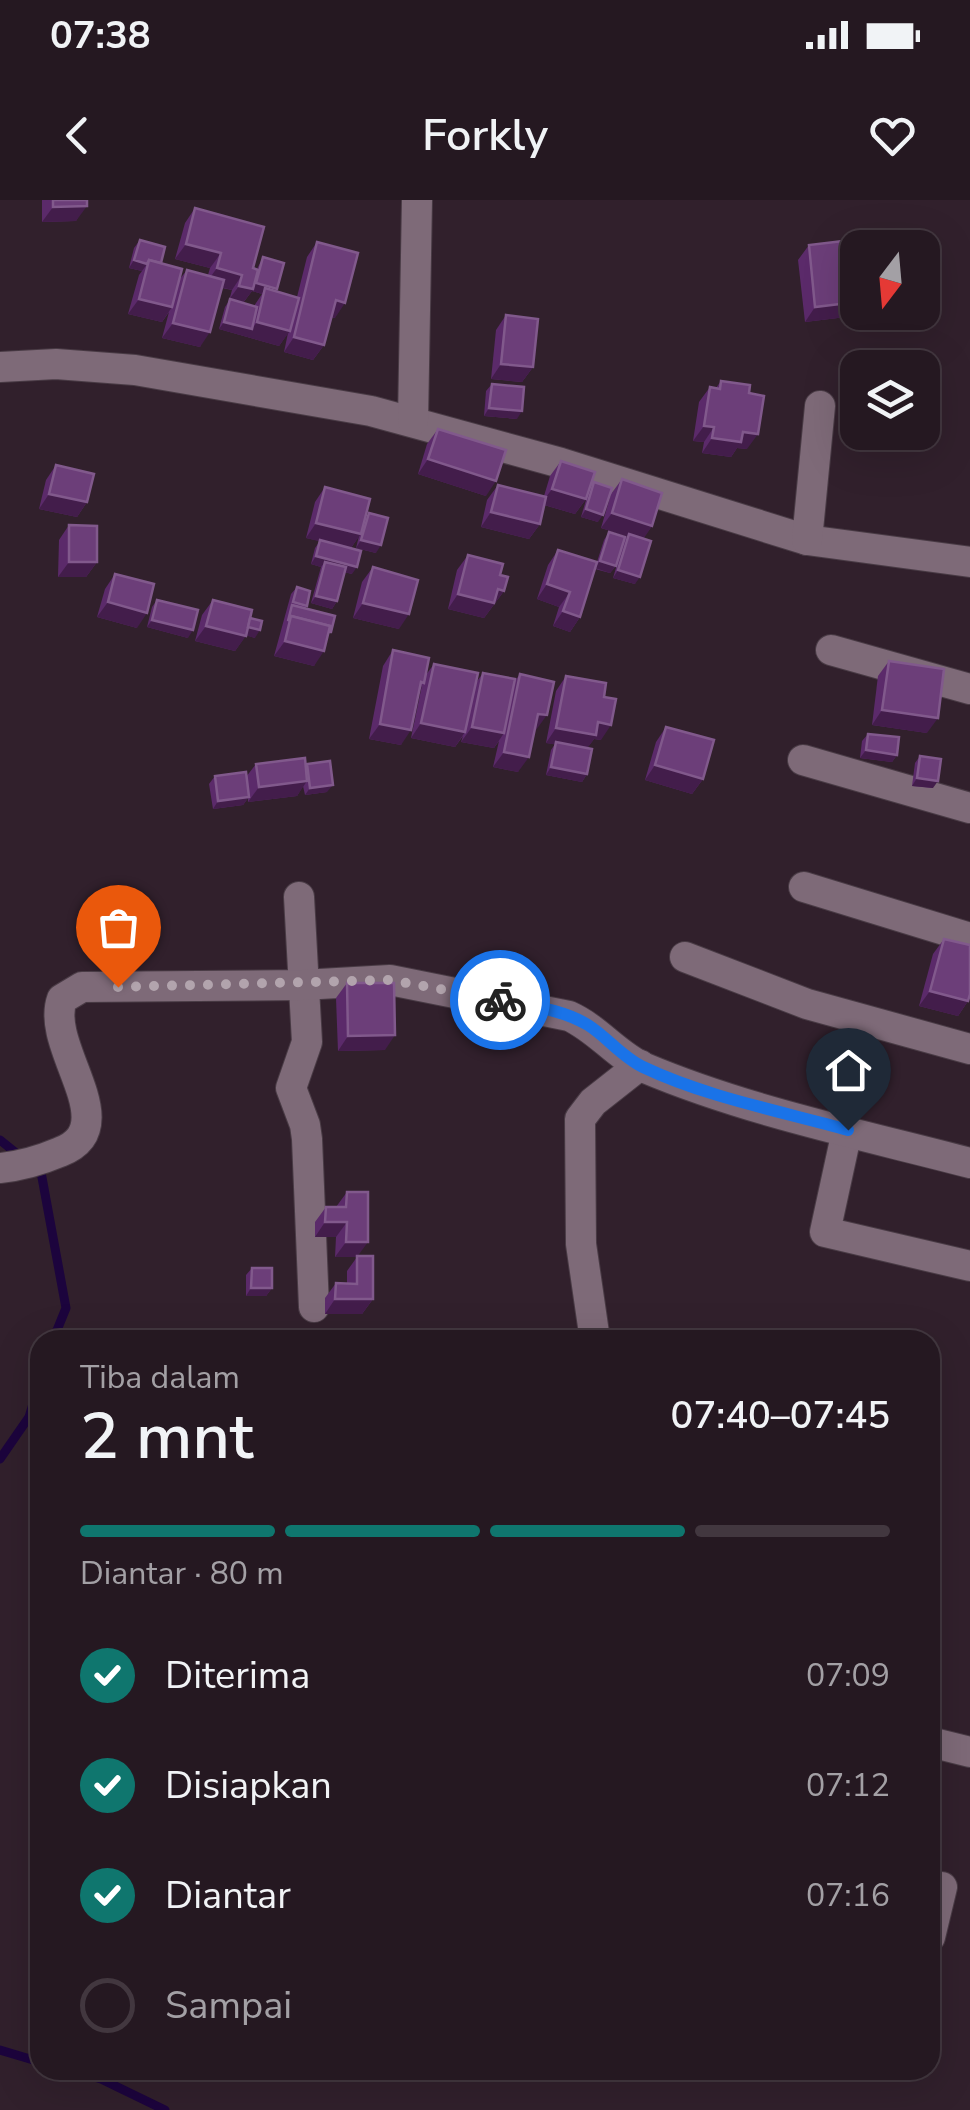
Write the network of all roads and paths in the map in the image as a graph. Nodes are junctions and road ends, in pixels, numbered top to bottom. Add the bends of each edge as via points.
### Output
1 (422, 204) edge
2 (0, 367) edge
3 (820, 406) dead end
4 (413, 421) junction
5 (807, 540) junction
6 (970, 562) edge
7 (831, 650) dead end
8 (970, 688) edge
9 (803, 760) dead end
10 (970, 808) edge
11 (804, 887) dead end
12 (299, 897) dead end
13 (968, 928) edge
14 (685, 957) dead end
15 (302, 985) junction
16 (970, 1049) edge
17 (640, 1066) junction
18 (848, 1130) junction
19 (970, 1164) edge
20 (0, 1168) edge
21 (970, 1266) edge
22 (314, 1307) dead end
23 (594, 1330) edge
24 (940, 1744) edge
25 (970, 1752) edge

1 - 4 street
2 - 4 street via 135,370
3 - 5 street
4 - 5 street
5 - 6 street
7 - 8 street
9 - 10 street
11 - 13 street
12 - 15 street
14 - 16 street via 807,1004
15 - 17 street via 409,982 546,1010 586,1024
15 - 20 street via 82,987 68,995 60,1005 61,1040 87,1122 76,1146
15 - 22 street via 306,1042 291,1088 305,1125
17 - 18 street
17 - 23 street via 580,1119 581,1244
18 - 19 street
18 - 21 street via 824,1232
24 - 25 street

